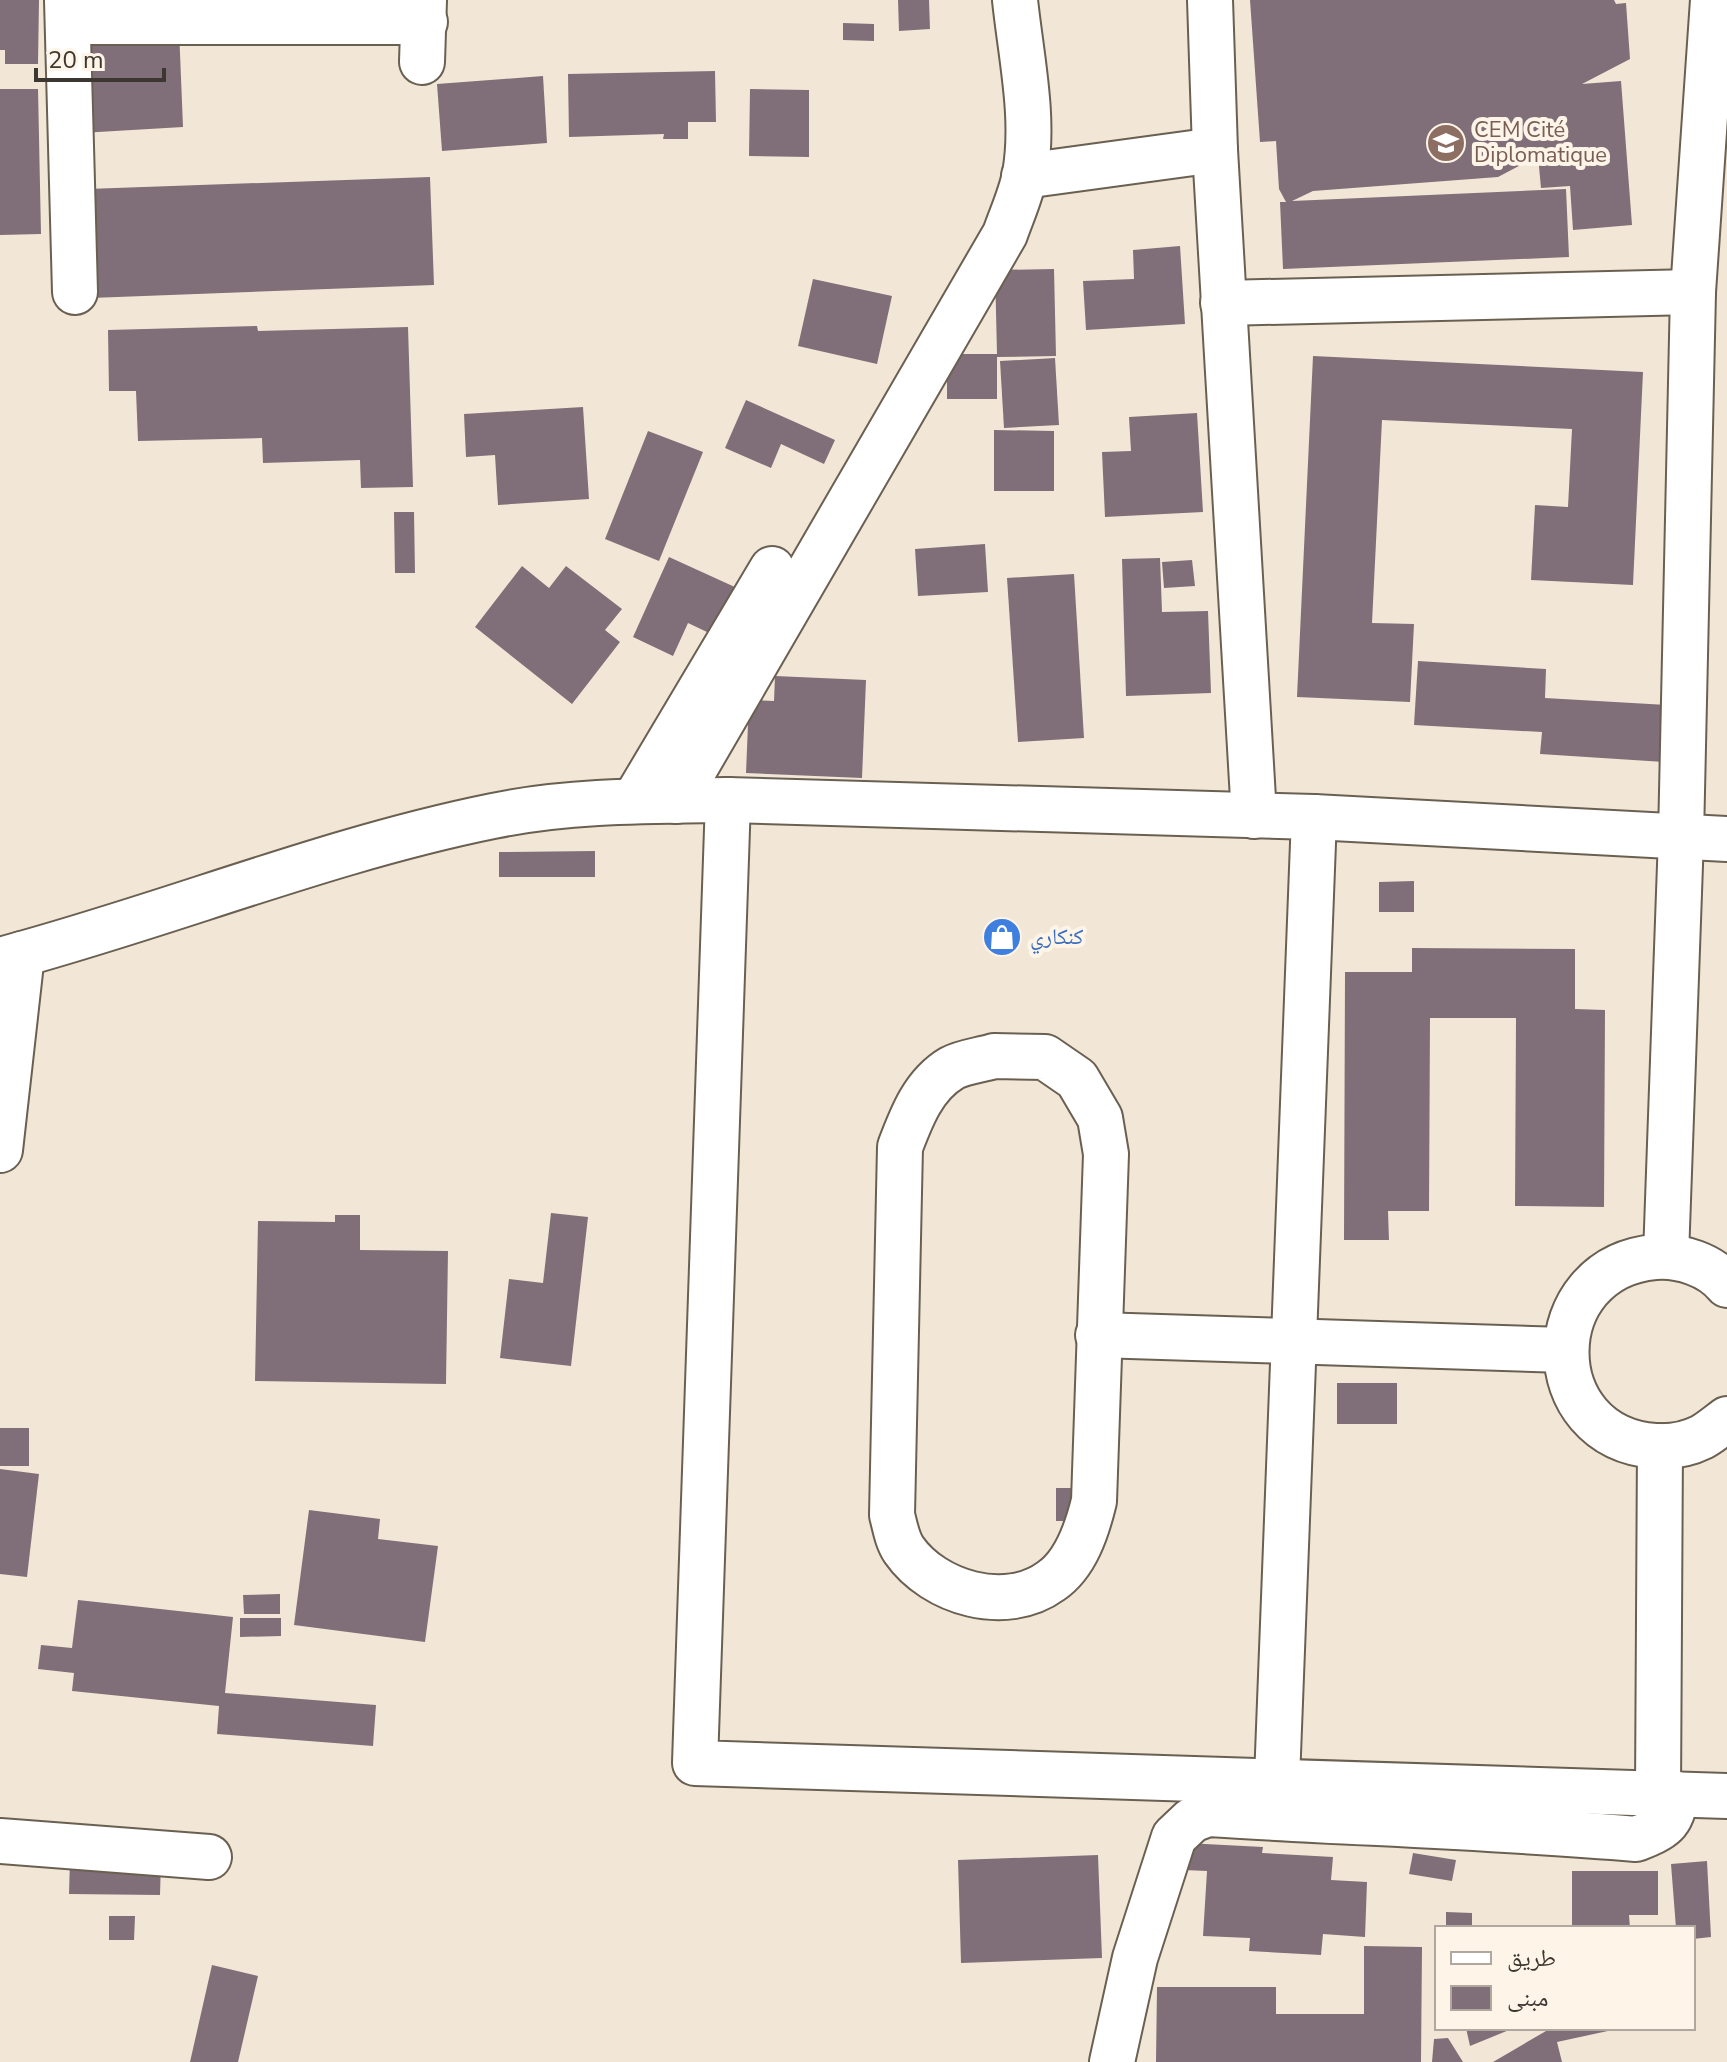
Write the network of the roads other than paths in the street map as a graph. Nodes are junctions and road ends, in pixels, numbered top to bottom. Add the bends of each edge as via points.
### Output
1 (1015, 0) edge
2 (1210, 0) edge
3 (1713, 0) edge
4 (67, 11) edge
5 (423, 28) edge
6 (1215, 150) junction
7 (1024, 176) junction
8 (1712, 234) edge
9 (75, 292) dead end
10 (1693, 292) junction
11 (1223, 303) junction
12 (772, 569) dead end
13 (728, 800) junction
14 (655, 801) junction
15 (1254, 816) junction
16 (1314, 817) junction
17 (1681, 837) junction
18 (1727, 839) edge
19 (11, 957) edge
20 (0, 1150) edge
21 (1666, 1256) junction
22 (1727, 1285) edge
23 (1098, 1335) junction
24 (1292, 1343) junction
25 (1565, 1350) junction
26 (1727, 1419) edge
27 (1660, 1446) junction
28 (1277, 1780) junction
29 (1667, 1793) junction
30 (1727, 1796) edge
31 (0, 1841) edge
32 (209, 1857) dead end
33 (1112, 2062) edge

1 - 7 street via 1028,115
2 - 6 street
3 - 8 street
4 - 5 street
4 - 9 street
6 - 7 street
6 - 11 street
7 - 14 street via 1005,234
8 - 10 street
10 - 11 street
10 - 17 street
11 - 15 street
12 - 14 street
13 - 14 street
13 - 15 street
13 - 28 street via 695,1763
14 - 19 street via 496,815 386,840
15 - 16 street
16 - 17 street
16 - 24 street
17 - 18 street
17 - 21 street
19 - 20 street
21 - 22 street via 1697,1263
21 - 25 street via 1635,1259 1608,1272 1585,1292 1570,1320
23 - 23 street via 1106,1154 1100,1118 1077,1079 1045,1057 994,1056 953,1068 931,1086 900,1147 892,1515 901,1546 918,1567 945,1586 989,1596 1027,1595 1054,1580 1075,1554 1094,1501
23 - 24 street
24 - 25 street
24 - 28 street
25 - 27 street via 1570,1382 1585,1410 1609,1432
26 - 27 street via 1701,1438
27 - 29 street
28 - 29 street
29 - 30 street
29 - 33 street via 1674,1812 1664,1825 1636,1839 1208,1814 1192,1820 1174,1837 1135,1958
31 - 32 street

